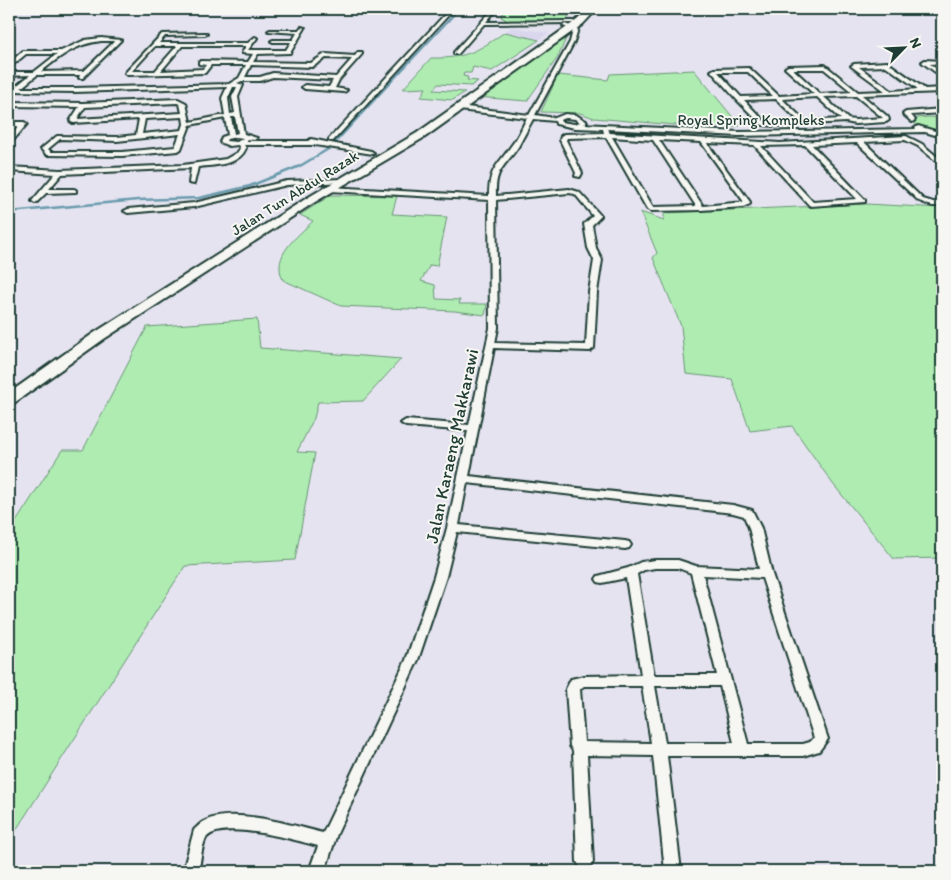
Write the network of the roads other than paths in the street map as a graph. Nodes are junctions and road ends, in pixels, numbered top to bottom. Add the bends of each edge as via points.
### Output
1 (452, 9) edge
2 (495, 9) edge
3 (584, 9) edge
4 (593, 9) edge
5 (642, 9) edge
6 (484, 23) junction
7 (572, 24) junction
8 (270, 32) dead end
9 (205, 34) dead end
10 (255, 38) dead end
11 (273, 41) dead end
12 (295, 42) junction
13 (36, 44) dead end
14 (76, 44) junction
15 (154, 44) junction
16 (181, 44) junction
17 (212, 45) junction
18 (250, 45) junction
19 (25, 52) junction
20 (61, 52) junction
21 (244, 52) junction
22 (256, 52) junction
23 (288, 52) junction
24 (456, 53) dead end
25 (942, 62) edge
26 (201, 63) junction
27 (209, 63) junction
28 (235, 63) junction
29 (248, 63) junction
30 (282, 63) junction
31 (10, 64) edge
32 (160, 71) junction
33 (197, 71) junction
34 (84, 73) junction
35 (9, 74) edge
36 (37, 74) junction
37 (44, 74) junction
38 (942, 74) edge
39 (80, 79) dead end
40 (337, 79) junction
41 (240, 82) junction
42 (231, 85) junction
43 (305, 87) dead end
44 (9, 89) edge
45 (16, 89) junction
46 (33, 89) junction
47 (331, 89) junction
48 (75, 90) junction
49 (344, 90) dead end
50 (942, 90) edge
51 (924, 91) junction
52 (890, 92) junction
53 (857, 94) junction
54 (819, 95) junction
55 (778, 97) junction
56 (739, 99) junction
57 (9, 105) edge
58 (65, 105) junction
59 (83, 105) junction
60 (459, 108) junction
61 (942, 111) edge
62 (233, 115) junction
63 (142, 117) junction
64 (530, 117) junction
65 (942, 118) edge
66 (185, 119) junction
67 (557, 120) junction
68 (833, 120) junction
69 (846, 120) junction
70 (802, 121) junction
71 (819, 121) junction
72 (912, 121) junction
73 (582, 123) junction
74 (9, 124) edge
75 (606, 125) junction
76 (840, 127) junction
77 (826, 128) junction
78 (923, 131) junction
79 (183, 132) junction
80 (768, 132) junction
81 (607, 134) junction
82 (941, 135) edge
83 (231, 136) junction
84 (139, 137) junction
85 (101, 138) junction
86 (655, 138) junction
87 (242, 139) junction
88 (10, 140) edge
89 (331, 140) dead end
90 (703, 141) junction
91 (859, 141) junction
92 (756, 144) junction
93 (773, 145) junction
94 (808, 145) junction
95 (371, 153) junction
96 (87, 155) junction
97 (942, 164) edge
98 (195, 166) junction
99 (9, 169) edge
100 (60, 172) junction
101 (578, 176) dead end
102 (192, 182) dead end
103 (328, 185) junction
104 (43, 191) junction
105 (74, 191) dead end
106 (492, 198) junction
107 (35, 201) dead end
108 (942, 204) edge
109 (701, 208) junction
110 (128, 211) dead end
111 (490, 344) junction
112 (9, 386) edge
113 (9, 400) edge
114 (406, 424) dead end
115 (473, 428) junction
116 (464, 479) junction
117 (453, 528) junction
118 (625, 544) dead end
119 (696, 570) junction
120 (631, 572) junction
121 (766, 574) junction
122 (602, 579) dead end
123 (725, 680) junction
124 (648, 682) junction
125 (580, 748) junction
126 (743, 750) junction
127 (659, 751) junction
128 (327, 841) junction
129 (585, 862) dead end
130 (191, 871) edge
131 (317, 871) edge
132 (674, 871) edge

1 - 89 street
2 - 6 street
3 - 7 main road, Jalan Tun Abdul Razak
4 - 5 street
4 - 7 main road, Jalan Tun Abdul Razak
6 - 7 street
6 - 24 street
7 - 60 main road, Jalan Tun Abdul Razak
7 - 64 street, Jalan Karaeng Makkarawi via 576,30 572,42
7 - 95 main road, Jalan Tun Abdul Razak via 475,90
8 - 12 street via 302,30
9 - 15 street via 164,35
10 - 18 street
11 - 12 street
12 - 23 street
13 - 19 street
14 - 20 street
14 - 34 street via 85,40 120,40
14 - 37 street via 77,47
15 - 16 street
15 - 32 street via 127,73
16 - 17 street
16 - 32 street
17 - 18 street
17 - 26 street
18 - 21 street
19 - 20 street
19 - 31 street
20 - 36 street
21 - 22 street
21 - 28 street
22 - 23 street
22 - 29 street
23 - 30 street
25 - 38 street via 925,62
26 - 27 street
26 - 33 street
27 - 28 street
27 - 33 street via 205,70
28 - 29 street
29 - 30 street
29 - 41 street
30 - 40 street via 313,65 327,56 358,55
32 - 33 street
34 - 37 street
34 - 39 street
35 - 36 street
36 - 37 street
36 - 45 street
37 - 46 street
40 - 41 street via 273,75
40 - 47 street
41 - 42 street
41 - 62 street
42 - 48 street
42 - 62 street via 225,98
43 - 47 street
44 - 45 street
45 - 46 street
46 - 48 street
47 - 49 street
48 - 58 street
50 - 51 street
51 - 52 street
51 - 52 street via 887,64 854,66
52 - 53 street
53 - 54 street
53 - 54 street via 825,67 788,68
53 - 69 street via 886,120
54 - 55 street
54 - 69 street
55 - 56 street
55 - 56 street via 749,70 714,71
55 - 70 street
56 - 70 street via 762,122
57 - 58 street via 29,108 32,104
58 - 59 street
59 - 63 street via 73,121
59 - 66 street via 178,101 183,103
60 - 64 street, Royal Spring Kompleks
60 - 103 main road, Jalan Tun Abdul Razak via 343,181
61 - 72 street via 906,114
62 - 66 street
62 - 83 street
62 - 87 street
63 - 66 street
63 - 84 street
64 - 67 street, Royal Spring Kompleks
64 - 106 street, Jalan Karaeng Makkarawi via 515,146 494,171
65 - 72 street, Royal Spring Kompleks via 924,116
66 - 79 street
67 - 73 street, Royal Spring Kompleks via 570,116
67 - 73 street, Royal Spring Kompleks via 565,126
68 - 69 street
68 - 71 street
68 - 76 street
70 - 71 street
71 - 77 street
72 - 76 street, Royal Spring Kompleks
72 - 78 street
73 - 75 street, Royal Spring Kompleks
74 - 88 street via 24,124
75 - 80 street, Royal Spring Kompleks via 671,132
75 - 81 street
76 - 77 street, Royal Spring Kompleks
77 - 80 street, Royal Spring Kompleks
78 - 80 street, Royal Spring Kompleks
78 - 82 street
79 - 84 street
79 - 96 street via 178,149
80 - 93 street
81 - 86 street
81 - 101 street via 563,137
81 - 109 street via 651,209
83 - 87 street
83 - 87 street via 224,138 223,142
84 - 85 street
85 - 96 street
85 - 96 street via 59,137 44,151
86 - 90 street
86 - 109 street
87 - 95 street via 319,144
87 - 98 street via 243,148 234,158
90 - 92 street
90 - 109 street via 748,204
91 - 94 street
91 - 97 street via 909,139
91 - 108 street via 921,200
92 - 93 street
92 - 94 street via 811,204 863,200
93 - 94 street
95 - 103 main road, Jalan Tun Abdul Razak
98 - 100 street
98 - 102 street
99 - 100 street
100 - 104 street
103 - 106 street
103 - 110 street via 287,183 194,205
103 - 112 main road, Jalan Tun Abdul Razak via 132,304
103 - 113 main road, Jalan Tun Abdul Razak via 98,336
104 - 105 street
104 - 107 street
106 - 111 street, Jalan Karaeng Makkarawi via 495,290 494,328
106 - 111 street via 577,193 597,214 588,224 592,248 598,260 590,348
111 - 115 street, Jalan Karaeng Makkarawi
114 - 115 street
115 - 116 street, Jalan Karaeng Makkarawi
116 - 117 street, Jalan Karaeng Makkarawi
116 - 121 street via 742,510 748,513 755,528
117 - 118 street
117 - 128 street, Jalan Karaeng Makkarawi via 438,586 412,660
119 - 120 street via 678,564 655,564
119 - 121 street
119 - 123 street
120 - 122 street
120 - 124 street
121 - 126 street via 822,739 814,747 803,750
123 - 124 street
123 - 126 street
124 - 125 street via 576,683 572,689 577,746
124 - 127 street
125 - 127 street
125 - 129 street
126 - 127 street
127 - 132 street
128 - 130 street via 242,823 214,824 199,834
128 - 131 street, Jalan Karaeng Makkarawi

